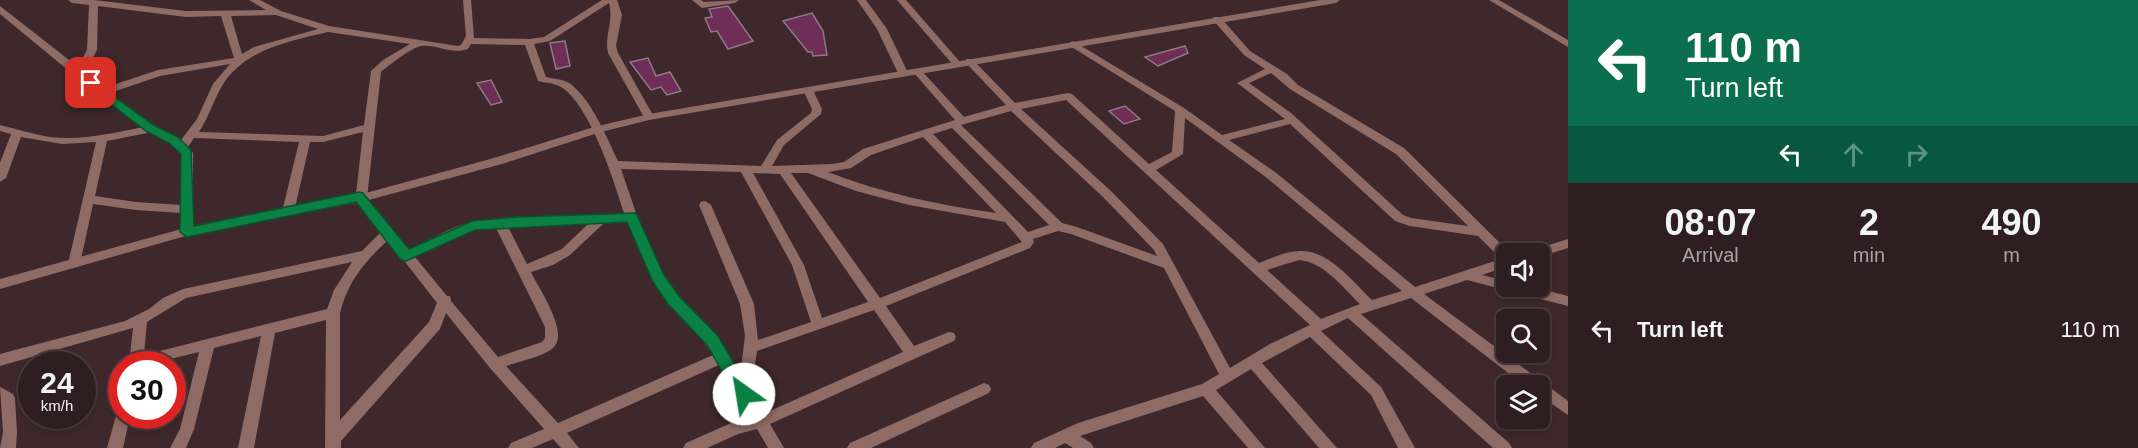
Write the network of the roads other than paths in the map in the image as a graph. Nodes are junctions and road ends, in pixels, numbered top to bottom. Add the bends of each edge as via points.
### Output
1 (72, 0) edge
2 (253, 0) edge
3 (467, 0) edge
4 (608, 0) edge
5 (613, 0) edge
6 (696, 0) edge
7 (735, 0) edge
8 (861, 0) edge
9 (901, 0) edge
10 (1333, 0) edge
11 (1493, 0) edge
12 (1310, 2) edge
13 (94, 4) junction
14 (2, 13) edge
15 (225, 13) junction
16 (278, 13) junction
17 (1219, 19) junction
18 (328, 29) junction
19 (469, 41) junction
20 (530, 42) junction
21 (419, 43) junction
22 (1073, 44) junction
23 (1568, 44) edge
24 (239, 60) junction
25 (969, 62) junction
26 (957, 64) junction
27 (1272, 69) junction
28 (917, 70) junction
29 (903, 73) junction
30 (79, 74) junction
31 (808, 90) junction
32 (103, 92) junction
33 (1013, 107) junction
34 (1180, 110) junction
35 (649, 117) junction
36 (1292, 120) junction
37 (958, 123) junction
38 (369, 127) junction
39 (0, 128) edge
40 (151, 129) junction
41 (598, 129) junction
42 (17, 132) junction
43 (926, 134) junction
44 (192, 135) junction
45 (102, 138) junction
46 (305, 139) junction
47 (1220, 139) junction
48 (182, 147) junction
49 (614, 165) junction
50 (808, 168) junction
51 (745, 169) junction
52 (1148, 169) junction
53 (765, 170) junction
54 (783, 170) junction
55 (0, 178) edge
56 (360, 197) junction
57 (89, 199) junction
58 (705, 205) dead end
59 (187, 209) junction
60 (288, 212) junction
61 (631, 216) junction
62 (1010, 219) junction
63 (599, 220) junction
64 (500, 223) junction
65 (1058, 227) junction
66 (187, 232) junction
67 (1482, 232) junction
68 (387, 234) junction
69 (1026, 237) junction
70 (1568, 243) edge
71 (1496, 246) edge
72 (1550, 249) edge
73 (363, 255) junction
74 (406, 256) junction
75 (74, 264) junction
76 (1169, 265) junction
77 (1496, 265) edge
78 (1258, 268) junction
79 (524, 270) junction
80 (1467, 275) junction
81 (1496, 283) edge
82 (0, 285) edge
83 (1414, 292) junction
84 (1550, 296) edge
85 (445, 300) junction
86 (1568, 300) edge
87 (877, 304) junction
88 (1371, 307) junction
89 (333, 313) junction
90 (1351, 313) junction
91 (141, 320) junction
92 (818, 324) junction
93 (1315, 328) junction
94 (268, 331) junction
95 (948, 337) dead end
96 (208, 345) junction
97 (750, 348) junction
98 (137, 351) edge
99 (184, 351) edge
100 (912, 354) junction
101 (722, 358) junction
102 (0, 360) edge
103 (1252, 362) junction
104 (495, 364) junction
105 (1523, 375) edge
106 (1227, 376) junction
107 (1206, 388) junction
108 (984, 389) dead end
109 (0, 393) edge
110 (744, 394) junction
111 (1550, 396) edge
112 (1568, 410) edge
113 (760, 422) junction
114 (120, 429) edge
115 (556, 431) junction
116 (1066, 436) junction
117 (334, 443) edge
118 (8, 448) edge
119 (115, 448) edge
120 (178, 448) edge
121 (246, 448) edge
122 (516, 448) edge
123 (571, 448) edge
124 (691, 448) edge
125 (776, 448) edge
126 (855, 448) edge
127 (1039, 448) edge
128 (1086, 448) edge
129 (1257, 448) edge
130 (1329, 448) edge
131 (1407, 448) edge
132 (1504, 448) edge

1 - 13 street
2 - 16 street
3 - 19 street
4 - 20 street via 547,39
5 - 35 street via 617,15 611,46
6 - 7 street via 702,5
8 - 29 street via 882,29
9 - 26 street
10 - 12 street
11 - 23 street
12 - 17 street
13 - 15 street via 186,14
13 - 30 street via 92,50
14 - 30 street
15 - 16 street
15 - 24 street
16 - 18 street
17 - 22 street
17 - 27 street via 1246,53
18 - 21 street
18 - 24 street via 257,49
19 - 20 street
19 - 21 street via 459,49
20 - 41 street via 542,79 564,84 577,96
21 - 38 street via 376,70
22 - 25 street
22 - 34 street
24 - 32 street via 158,73
24 - 44 street via 218,84
25 - 26 street
25 - 33 street
26 - 28 street
27 - 36 street via 1242,83
27 - 67 street via 1313,100 1400,151
28 - 29 street
28 - 37 street
29 - 31 street
30 - 32 street
31 - 35 street
31 - 53 street via 816,114 782,137
32 - 40 street
33 - 37 street
33 - 52 street via 1068,96
33 - 76 street via 1145,231
34 - 47 street
34 - 52 street via 1177,154
35 - 41 street
36 - 47 street
36 - 67 street via 1399,218
37 - 43 street
37 - 65 street
38 - 46 street via 323,139
38 - 56 street
39 - 42 street
40 - 45 street
40 - 48 street
41 - 49 street
41 - 56 street via 498,161
42 - 45 street via 50,140
42 - 55 street
43 - 50 street via 867,152 847,165
43 - 62 street
44 - 46 street
44 - 48 street
45 - 57 street
46 - 60 street
47 - 83 street via 1271,175
48 - 59 street via 187,153
49 - 51 street
49 - 61 street
50 - 54 street
50 - 62 street via 884,196 944,211
51 - 53 street
51 - 92 street via 798,265
52 - 78 street
53 - 54 street
54 - 87 street
56 - 60 street
56 - 68 street
57 - 59 street
57 - 75 street
58 - 97 street via 747,304
59 - 66 street
60 - 66 street
61 - 63 street
61 - 101 street via 658,278
62 - 69 street
63 - 64 street
63 - 79 street via 567,254
64 - 74 street via 472,226
64 - 79 street
65 - 69 street
65 - 76 street
66 - 75 street
67 - 71 street
68 - 73 street
68 - 74 street
69 - 87 street via 1026,245
70 - 72 street
73 - 89 street via 338,296
73 - 91 street via 183,294
74 - 85 street
75 - 82 street
76 - 106 street
77 - 80 street
78 - 88 street via 1308,255 1320,260
78 - 93 street
79 - 104 street via 552,327 552,340 547,346
80 - 81 street
80 - 83 street
83 - 88 street
83 - 105 street
84 - 86 street
85 - 104 street
85 - 117 street via 435,326
87 - 92 street
87 - 100 street
88 - 90 street
89 - 94 street
89 - 117 street
90 - 93 street
90 - 132 street
91 - 98 street
91 - 102 street
92 - 97 street
93 - 103 street
93 - 131 street via 1376,391
94 - 96 street
94 - 121 street
95 - 100 street
96 - 99 street
96 - 120 street via 187,429
97 - 110 street
100 - 113 street
101 - 110 street
101 - 115 street
103 - 106 street
103 - 130 street
104 - 115 street
106 - 107 street
107 - 116 street
107 - 129 street
108 - 126 street
109 - 118 street via 8,398
110 - 113 street
111 - 112 street
113 - 124 street
113 - 125 street
114 - 119 street
115 - 122 street
115 - 123 street
116 - 127 street
116 - 128 street

